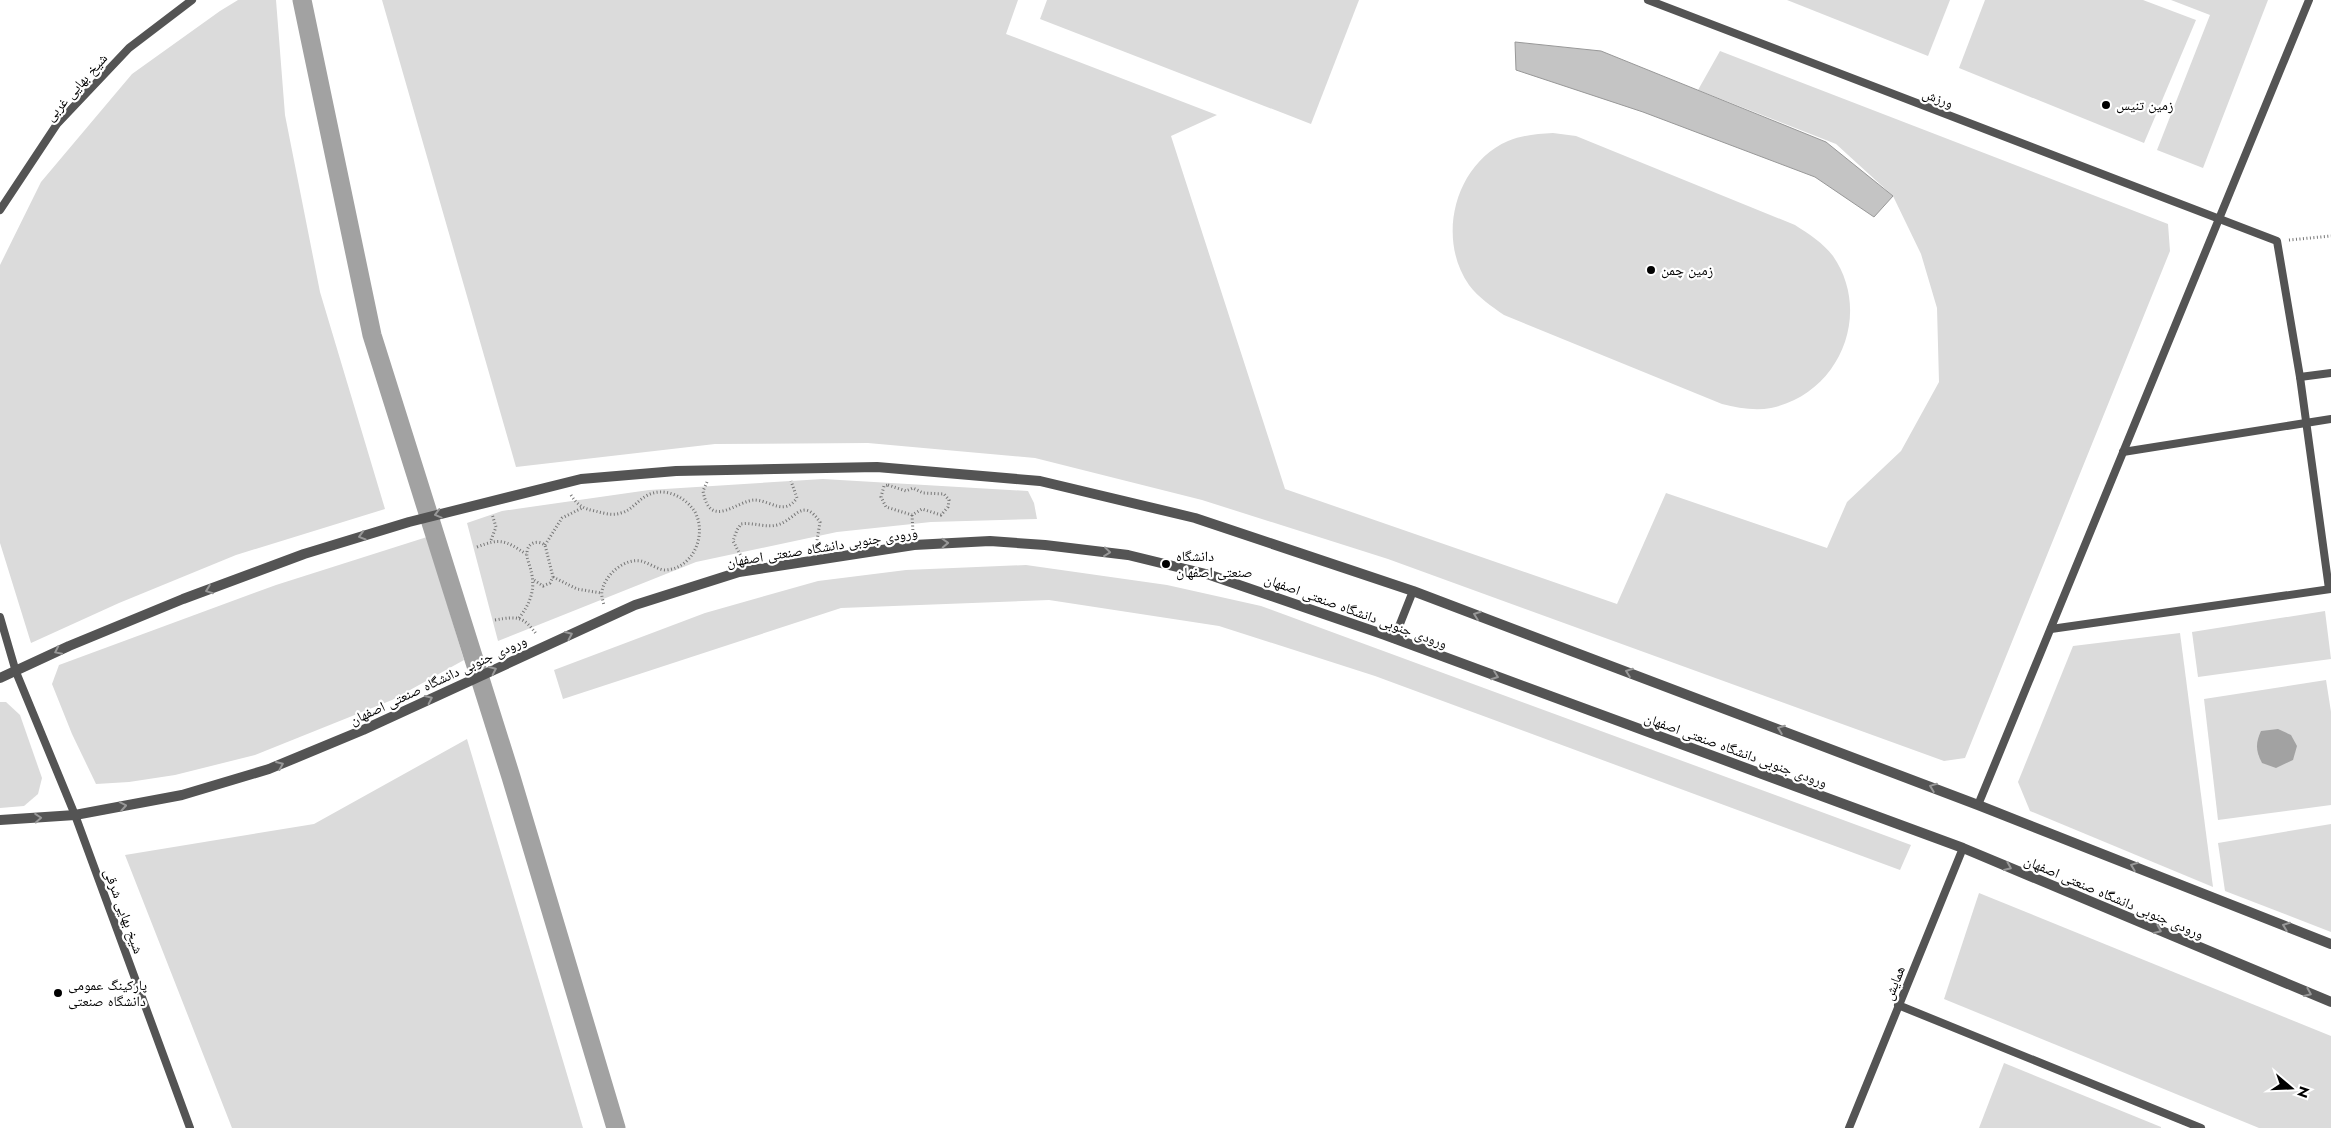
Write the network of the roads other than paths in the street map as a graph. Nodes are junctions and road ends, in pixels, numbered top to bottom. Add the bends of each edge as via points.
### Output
1 (192, 0) edge
2 (1648, 0) edge
3 (2310, 0) edge
4 (0, 210) edge
5 (2219, 220) junction
6 (2331, 373) edge
7 (2300, 377) junction
8 (2331, 418) edge
9 (2306, 423) junction
10 (2123, 452) junction
11 (2330, 589) edge
12 (1413, 591) junction
13 (0, 617) edge
14 (2051, 629) junction
15 (1394, 638) junction
16 (16, 672) junction
17 (0, 678) edge
18 (1978, 805) junction
19 (75, 815) junction
20 (0, 820) edge
21 (1963, 848) junction
22 (2331, 944) edge
23 (2331, 1002) edge
24 (1898, 1005) junction
25 (190, 1128) edge
26 (1849, 1128) edge
27 (2201, 1128) edge

1 - 4 lane, شیخ بهایی غربی via 128,48 57,124
2 - 5 lane, ورزش
3 - 5 lane
5 - 7 lane, ورزش via 2277,241
5 - 10 lane
6 - 7 lane
7 - 9 lane
8 - 9 lane
9 - 10 lane
9 - 11 lane
10 - 14 lane
11 - 14 lane
12 - 15 lane
12 -> 16 street via 1195,518 1040,481 877,467 676,471 581,478 409,522 304,554 184,599
18 -> 12 street
13 - 16 lane
14 - 18 lane
19 -> 15 street, ورودی جنوبی دانشگاه صنعتی اصفهان via 182,795 269,770 634,605 752,570 894,546 990,542 1128,555 1210,574
15 -> 21 street, ورودی جنوبی دانشگاه صنعتی اصفهان
16 - 17 street
16 - 19 lane, شیخ بهایی شرقی
22 -> 18 street
20 -> 19 street, ورودی جنوبی دانشگاه صنعتی اصفهان
19 - 25 lane, شیخ بهایی شرقی
21 -> 23 street, ورودی جنوبی دانشگاه صنعتی اصفهان
21 - 24 lane, همایش
24 - 26 lane, همایش
24 - 27 lane

